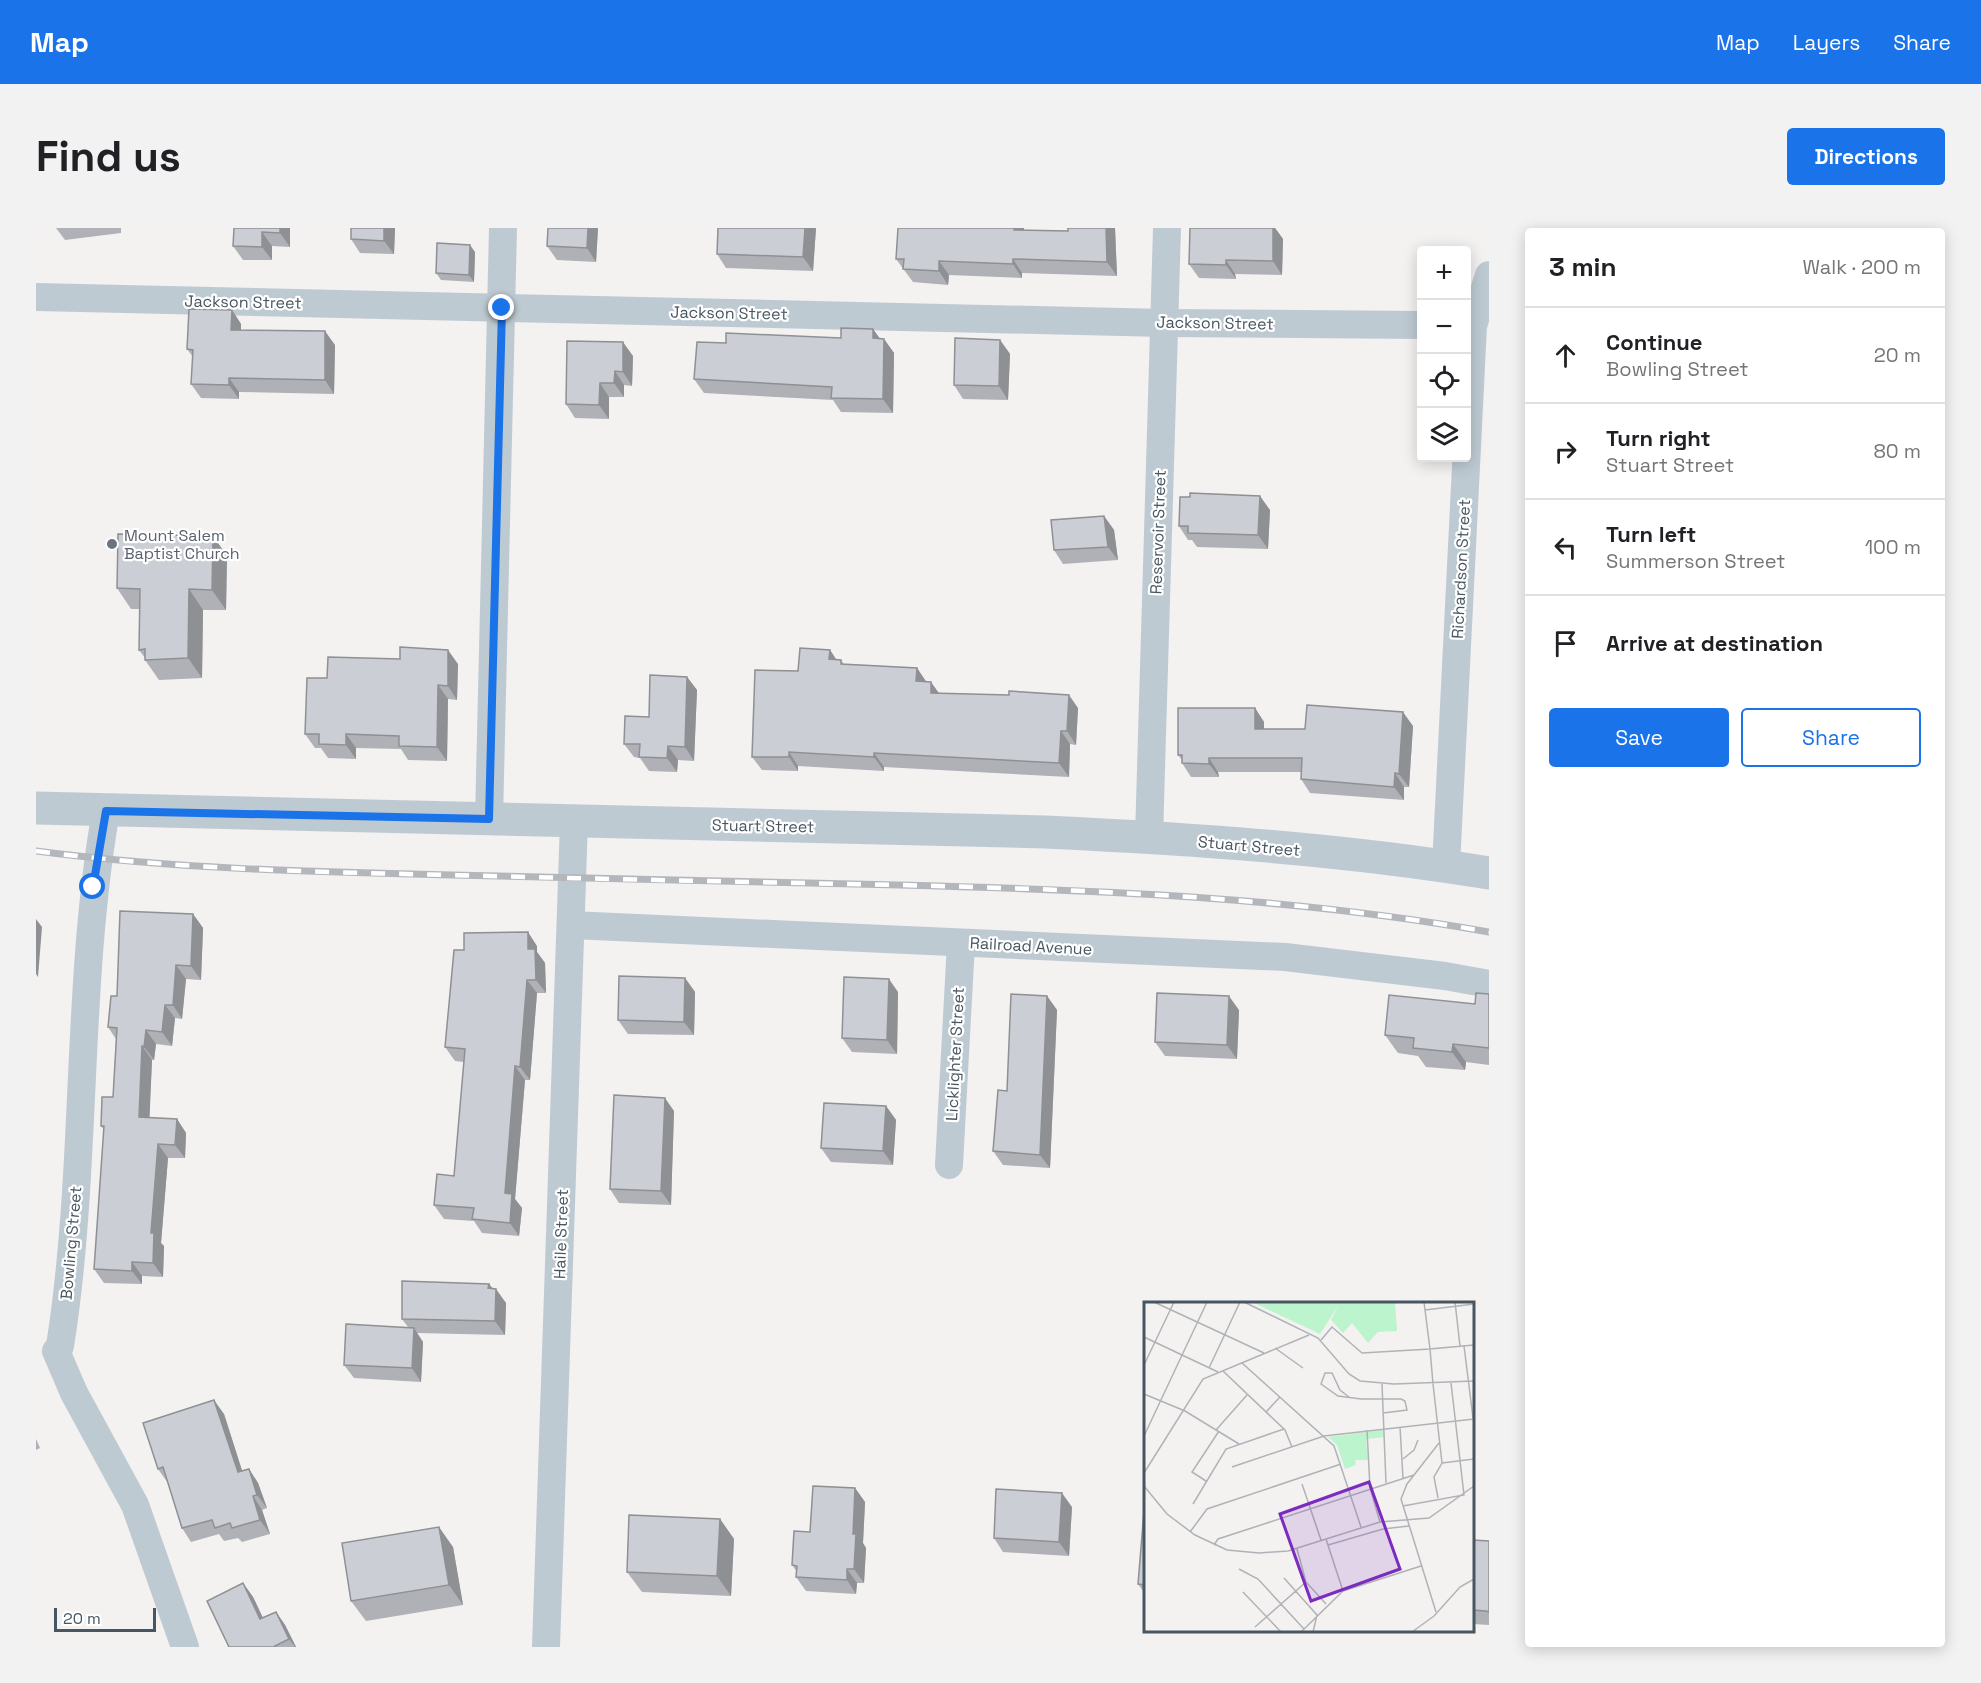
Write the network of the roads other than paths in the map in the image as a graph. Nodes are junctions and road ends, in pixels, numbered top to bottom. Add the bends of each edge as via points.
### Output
1 (503, 228) edge
2 (1167, 228) edge
3 (1489, 275) edge
4 (36, 297) edge
5 (502, 308) junction
6 (1164, 323) junction
7 (1417, 326) edge
8 (1476, 326) edge
9 (36, 808) edge
10 (106, 811) junction
11 (489, 819) junction
12 (574, 821) junction
13 (1149, 837) junction
14 (1446, 866) junction
15 (1489, 873) edge
16 (571, 925) junction
17 (961, 943) junction
18 (1489, 984) edge
19 (950, 1165) dead end
20 (51, 1352) edge
21 (185, 1647) edge
22 (546, 1647) edge

1 - 5 street
2 - 6 street, Reservoir Street
3 - 8 street, Richardson Street
4 - 5 street, Jackson Street
5 - 6 street, Jackson Street
5 - 11 street
6 - 7 street, Jackson Street
6 - 13 street, Reservoir Street
8 - 14 street, Richardson Street
9 - 10 street, Stuart Street
10 - 11 street, Stuart Street
10 - 20 street, Bowling Street via 93,887 71,1275
11 - 12 street, Stuart Street
12 - 13 street, Stuart Street
12 - 16 street, Haile Street
13 - 14 street, Stuart Street
14 - 15 street, Stuart Street
16 - 17 street, Railroad Avenue
16 - 22 street, Haile Street
17 - 18 street, Railroad Avenue via 1286,957
17 - 19 street, Licklighter Street
20 - 21 street, Bowling Street via 135,1505

